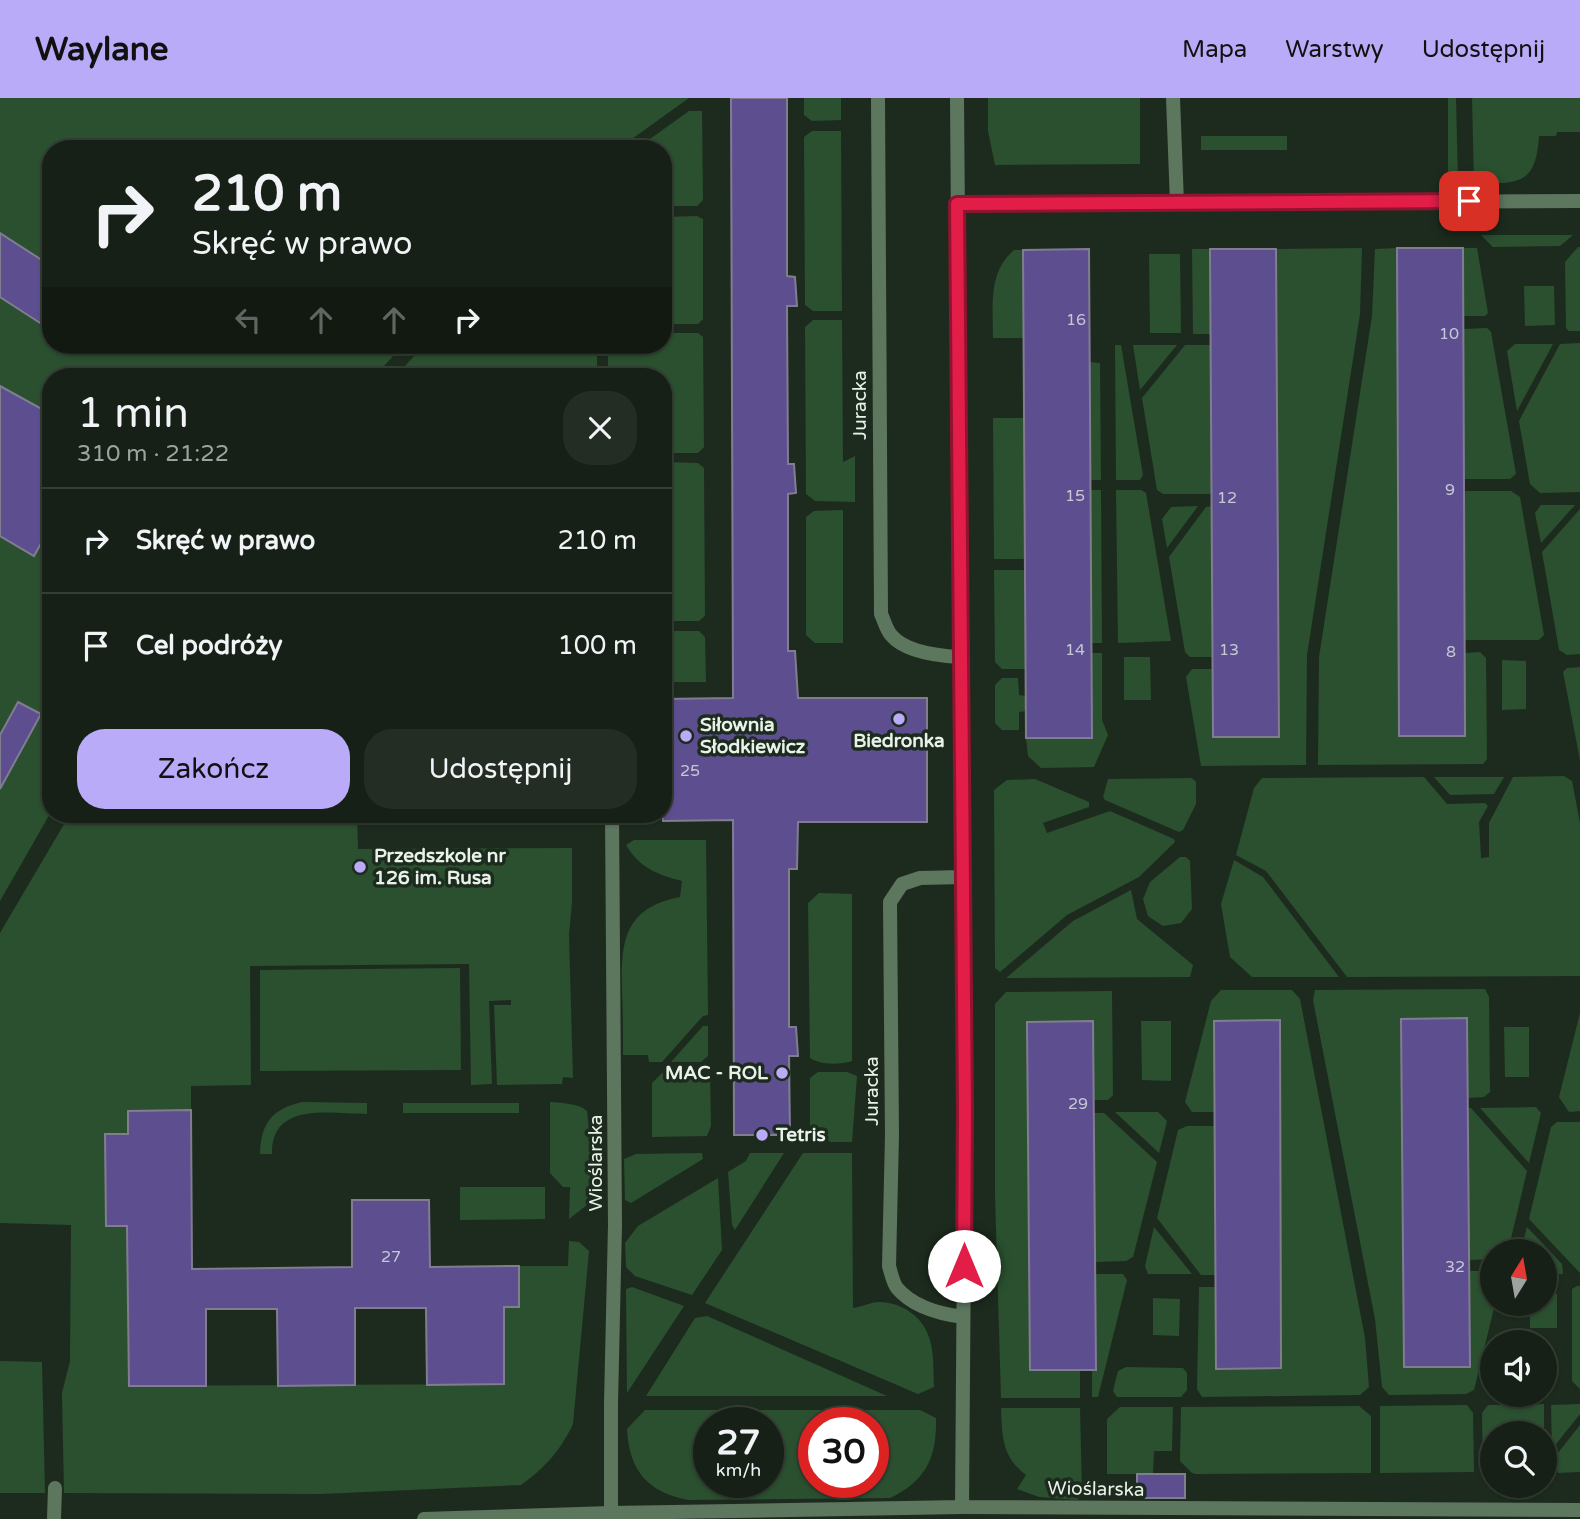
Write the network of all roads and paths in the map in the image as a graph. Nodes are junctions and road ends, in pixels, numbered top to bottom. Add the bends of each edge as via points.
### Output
1 (878, 98) edge
2 (957, 98) edge
3 (1172, 98) edge
4 (1580, 201) edge
5 (1177, 203) junction
6 (957, 204) junction
7 (960, 657) junction
8 (612, 823) edge
9 (963, 877) junction
10 (963, 1317) junction
11 (55, 1488) dead end
12 (962, 1507) junction
13 (1580, 1510) edge
14 (611, 1513) junction
15 (54, 1519) edge
16 (424, 1519) edge

1 - 7 street, Juracka via 881,614 891,635 913,649
2 - 6 street
3 - 5 street
4 - 5 street
5 - 6 street
6 - 7 street
7 - 9 street
8 - 14 street, Wioślarska via 615,1225
9 - 10 street
9 - 10 street, Juracka via 920,878 902,884 890,902 889,1266 896,1287 917,1303 938,1314
10 - 12 street
11 - 15 street
12 - 13 street, Wioślarska
12 - 14 street, Wioślarska
14 - 16 street, Wioślarska

